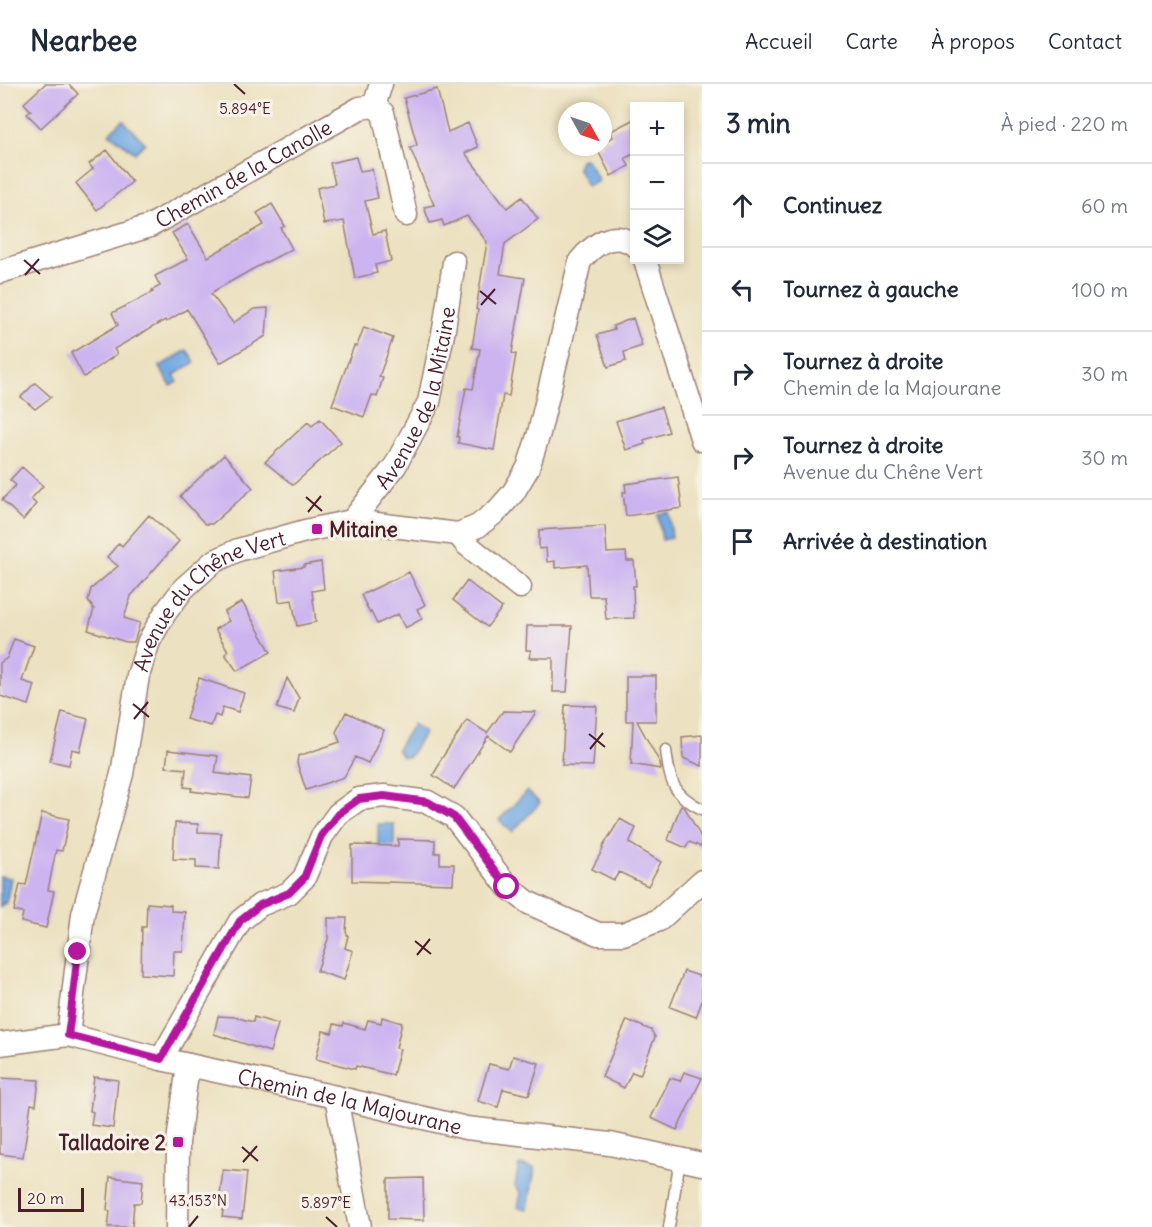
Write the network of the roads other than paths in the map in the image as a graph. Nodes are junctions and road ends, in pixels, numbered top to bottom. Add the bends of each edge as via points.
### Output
1 (381, 84) edge
2 (374, 106) junction
3 (406, 215) dead end
4 (630, 242) edge
5 (454, 262) dead end
6 (646, 264) edge
7 (0, 272) edge
8 (702, 440) edge
9 (352, 521) junction
10 (458, 534) junction
11 (520, 587) dead end
12 (666, 750) dead end
13 (702, 809) edge
14 (702, 881) edge
15 (68, 1035) junction
16 (0, 1044) edge
17 (161, 1059) junction
18 (188, 1065) junction
19 (336, 1097) junction
20 (680, 1159) junction
21 (702, 1164) edge
22 (177, 1227) edge
23 (360, 1227) edge
24 (669, 1227) edge

1 - 2 street
2 - 3 street via 383,113
2 - 7 street, Chemin de la Canolle via 360,108 150,226
4 - 10 street via 618,238 606,240 592,247 580,261 528,468 497,511 478,526
5 - 9 street, Avenue de la Mitaine via 429,402 395,466
6 - 8 street
9 - 10 street, Avenue du Chêne Vert
9 - 15 street, Avenue du Chêne Vert via 238,550 213,562 184,588 149,641 138,676 122,774 83,914
10 - 11 street
12 - 13 lane via 676,791
14 - 17 street via 659,920 623,934 598,934 530,903 507,887 454,817 428,802 384,796 359,799 338,814 321,836 304,878 289,893 260,905 240,921
15 - 16 street, Chemin de la Majourane
15 - 17 street, Chemin de la Majourane
17 - 18 street, Chemin de la Majourane
18 - 19 street, Chemin de la Majourane
18 - 22 street via 178,1142
19 - 20 street, Chemin de la Majourane via 466,1128 610,1144
19 - 23 street
20 - 21 street, Chemin de la Majourane
20 - 24 lane

